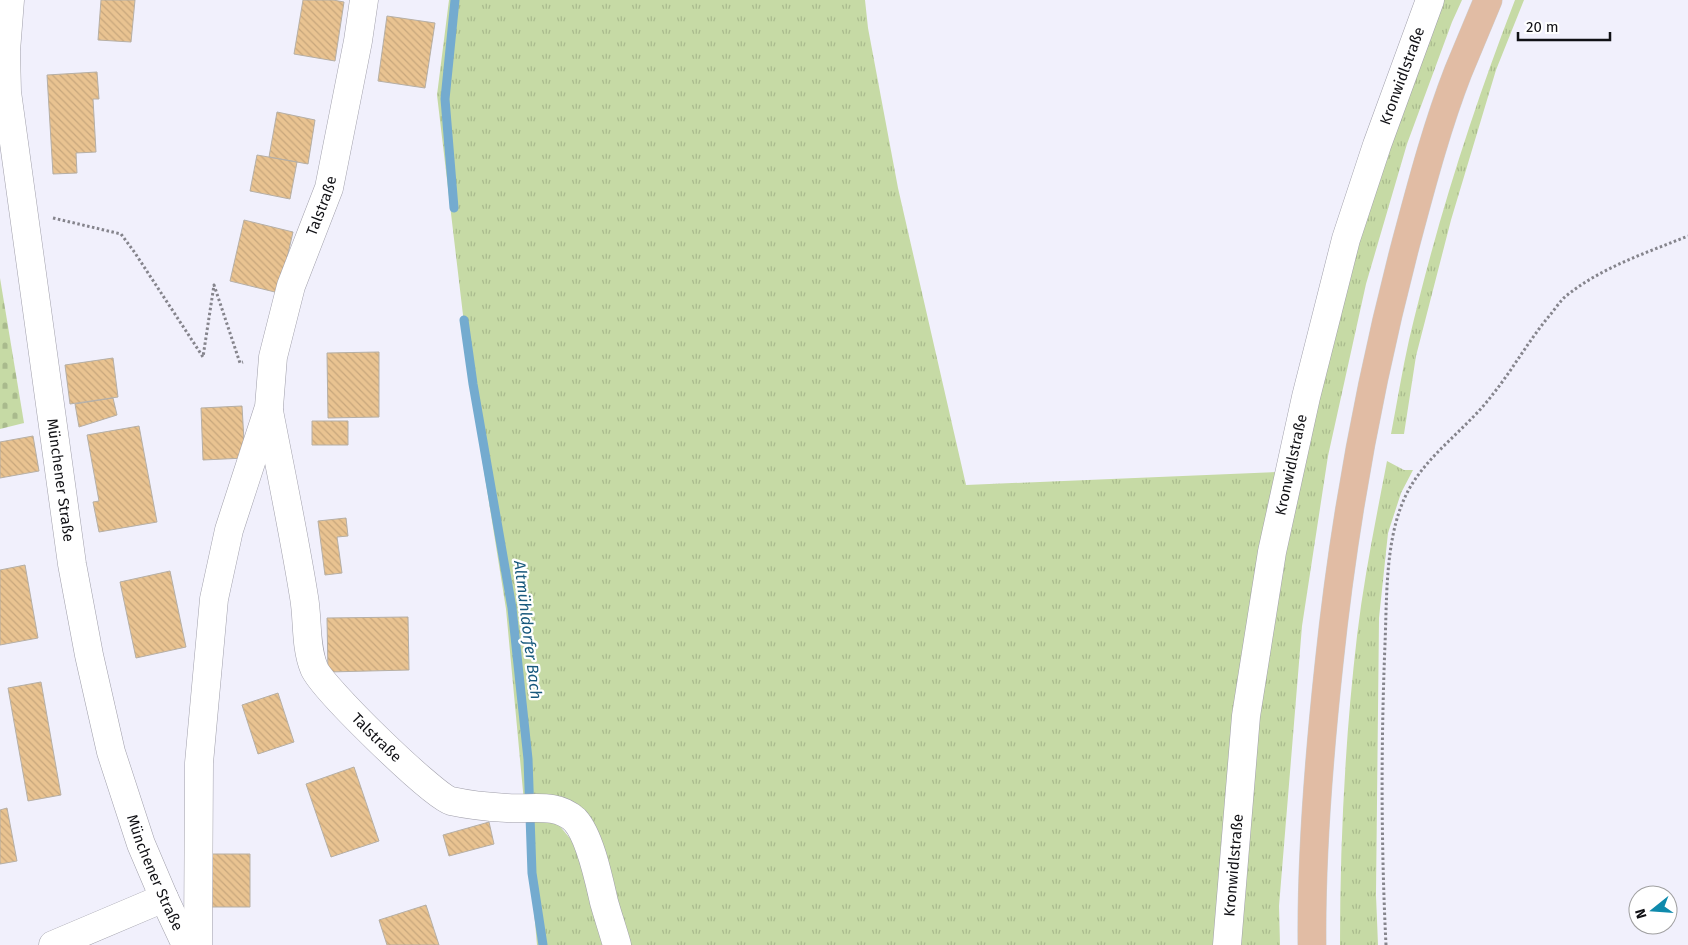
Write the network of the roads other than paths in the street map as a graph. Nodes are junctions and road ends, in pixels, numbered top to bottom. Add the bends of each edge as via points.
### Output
1 (10, 0) edge
2 (364, 0) edge
3 (1430, 0) edge
4 (1488, 0) edge
5 (4, 92) edge
6 (269, 407) junction
7 (164, 898) junction
8 (54, 945) edge
9 (186, 945) edge
10 (198, 945) edge
11 (617, 945) edge
12 (1227, 945) edge
13 (1312, 945) edge

1 - 5 street, Münchener Straße
2 - 6 street, Talstraße via 329,188 291,286 273,357
3 - 12 street, Kronwidlstraße via 1346,239 1301,416 1272,552 1246,716
4 - 13 main road via 1458,74 1426,168 1370,393 1335,609 1315,830
5 - 7 street, Münchener Straße via 72,564 89,655 111,752 141,844
6 - 10 street, Talstraße via 229,530 214,599 199,763
6 - 11 street, Talstraße via 314,669 349,711 437,793 449,800 508,808 546,807 560,811 578,823 593,858
7 - 8 street
7 - 9 street, Münchener Straße

